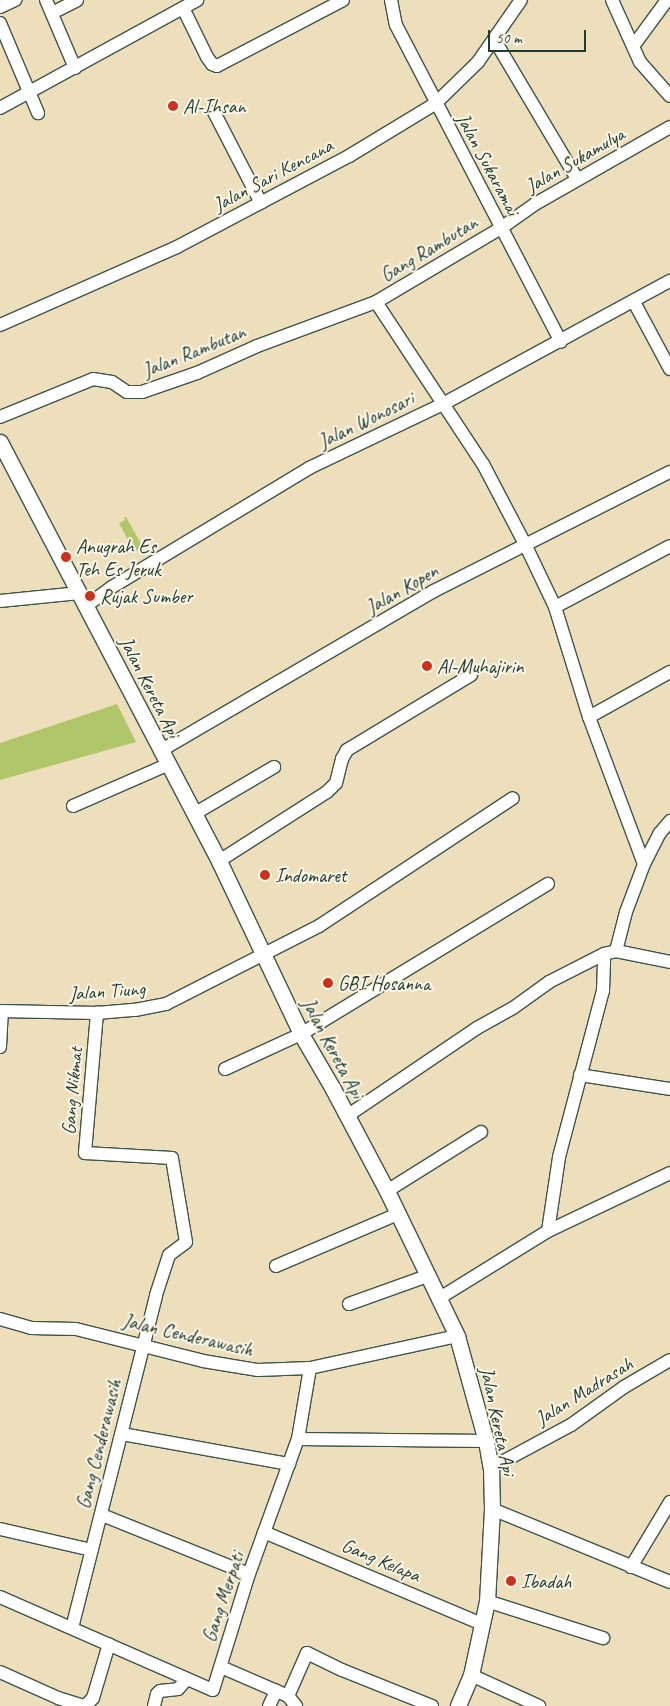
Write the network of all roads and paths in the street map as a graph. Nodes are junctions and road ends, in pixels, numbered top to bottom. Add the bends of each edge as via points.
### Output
1 (15, 0) edge
2 (46, 0) edge
3 (77, 0) edge
4 (196, 0) edge
5 (343, 0) edge
6 (391, 0) edge
7 (521, 0) edge
8 (612, 0) edge
9 (667, 0) edge
10 (0, 7) edge
11 (183, 8) junction
12 (52, 13) junction
13 (0, 23) edge
14 (494, 39) junction
15 (634, 44) junction
16 (75, 68) junction
17 (30, 92) junction
18 (670, 96) edge
19 (436, 103) junction
20 (0, 108) edge
21 (214, 112) dead end
22 (38, 113) dead end
23 (670, 127) edge
24 (577, 179) junction
25 (261, 203) junction
26 (501, 228) junction
27 (670, 281) edge
28 (376, 302) junction
29 (634, 302) junction
30 (0, 325) edge
31 (561, 342) junction
32 (670, 369) edge
33 (443, 404) junction
34 (0, 417) edge
35 (0, 442) edge
36 (670, 472) edge
37 (525, 544) junction
38 (670, 546) edge
39 (2, 597) edge
40 (83, 599) junction
41 (555, 607) junction
42 (670, 672) edge
43 (471, 675) dead end
44 (589, 717) junction
45 (160, 751) junction
46 (167, 765) junction
47 (274, 767) dead end
48 (513, 798) dead end
49 (73, 806) dead end
50 (194, 814) junction
51 (670, 821) edge
52 (219, 861) junction
53 (644, 864) junction
54 (548, 884) dead end
55 (610, 952) junction
56 (263, 954) junction
57 (670, 962) edge
58 (1, 1011) edge
59 (97, 1013) junction
60 (301, 1034) junction
61 (0, 1047) edge
62 (225, 1069) dead end
63 (580, 1075) junction
64 (670, 1089) edge
65 (347, 1116) junction
66 (481, 1132) dead end
67 (670, 1173) edge
68 (387, 1191) junction
69 (398, 1214) junction
70 (548, 1231) junction
71 (276, 1266) dead end
72 (427, 1276) junction
73 (438, 1299) junction
74 (349, 1304) dead end
75 (0, 1319) edge
76 (457, 1336) junction
77 (142, 1347) junction
78 (670, 1360) edge
79 (310, 1368) junction
80 (122, 1434) junction
81 (298, 1439) junction
82 (486, 1441) junction
83 (289, 1464) junction
84 (491, 1468) junction
85 (670, 1502) edge
86 (492, 1510) junction
87 (102, 1515) junction
88 (0, 1529) edge
89 (264, 1532) junction
90 (92, 1550) junction
91 (631, 1567) junction
92 (250, 1574) junction
93 (670, 1582) edge
94 (0, 1597) edge
95 (487, 1601) junction
96 (482, 1624) junction
97 (72, 1628) junction
98 (603, 1638) dead end
99 (109, 1644) junction
100 (221, 1667) junction
101 (0, 1672) edge
102 (471, 1675) junction
103 (186, 1680) junction
104 (286, 1698) edge
105 (84, 1706) edge
106 (154, 1706) edge
107 (269, 1706) edge
108 (432, 1706) edge
109 (458, 1706) edge
110 (539, 1706) edge

1 - 10 street
2 - 12 street
3 - 12 street
4 - 11 street
5 - 11 street via 217,66 207,58
6 - 19 street, Jalan Sukaramai via 396,25
7 - 14 street, Jalan Sari Kencana
8 - 15 street
9 - 15 street
11 - 16 street
12 - 16 street
13 - 17 street
14 - 19 street, Jalan Sari Kencana via 478,62
14 - 24 street
15 - 18 street via 640,62
16 - 17 street
17 - 20 street
17 - 22 street
19 - 25 street, Jalan Sari Kencana via 349,156
19 - 26 street, Jalan Sukaramai
21 - 25 street
23 - 24 street, Jalan Sukamulya
24 - 26 street, Jalan Sukamulya
25 - 30 street, Jalan Sari Kencana via 177,247
26 - 28 street, Gang Rambutan
26 - 31 street, Jalan Sukaramai
27 - 29 street, Jalan Wonosari
28 - 33 street
28 - 34 street, Jalan Rambutan via 142,392 132,393 112,382 92,379
29 - 31 street, Jalan Wonosari
29 - 32 street
31 - 33 street, Jalan Wonosari
33 - 37 street via 483,464
33 - 40 street, Jalan Wonosari via 308,468 112,587
35 - 40 street, Jalan Kereta Api
36 - 37 street, Jalan Kopen
37 - 41 street
37 - 45 street, Jalan Kopen via 434,591
38 - 41 street
39 - 40 street
40 - 45 street, Jalan Kereta Api
41 - 44 street
42 - 44 street
43 - 52 street via 347,750 336,783 327,792
44 - 53 street
45 - 46 street, Jalan Kereta Api
46 - 49 street
46 - 50 street, Jalan Kereta Api
47 - 50 street
48 - 56 street, Jalan Tiung via 319,926
50 - 52 street, Jalan Kereta Api
51 - 53 street
52 - 56 street, Jalan Kereta Api
53 - 55 street
54 - 60 street
55 - 57 street
55 - 63 street
55 - 65 street via 548,982
56 - 59 street, Jalan Tiung via 166,1004
56 - 60 street, Jalan Kereta Api
58 - 59 street, Jalan Tiung
58 - 61 street
59 - 77 street, Gang Nikmat via 85,1153 172,1158 186,1242 169,1254
60 - 62 street
60 - 65 street, Jalan Kereta Api
63 - 64 street
63 - 70 street via 559,1157
65 - 68 street, Jalan Kereta Api
66 - 68 street
67 - 70 street
68 - 69 street, Jalan Kereta Api
69 - 71 street
69 - 72 street, Jalan Kereta Api
70 - 73 street
72 - 73 street, Jalan Kereta Api
72 - 74 street
73 - 76 street, Jalan Kereta Api
75 - 77 street, Jalan Cenderawasih via 31,1328 76,1329
76 - 79 street, Jalan Cenderawasih
76 - 82 street, Jalan Kereta Api
77 - 79 street, Jalan Cenderawasih via 232,1367 258,1370
77 - 80 street, Gang Cenderawasih
78 - 84 street, Jalan Madrasah via 624,1387 571,1425
79 - 81 street, Gang Merpati
80 - 83 street
80 - 87 street, Gang Cenderawasih
81 - 82 street
81 - 83 street, Gang Merpati
82 - 84 street, Jalan Kereta Api
83 - 89 street, Gang Merpati
84 - 86 street, Jalan Kereta Api
85 - 91 street
86 - 91 street
86 - 95 street, Jalan Kereta Api
87 - 90 street, Gang Cenderawasih
87 - 92 street
88 - 90 street
89 - 92 street, Gang Merpati
89 - 96 street, Gang Kelapa
90 - 97 street, Gang Cenderawasih
91 - 93 street
92 - 100 street, Gang Merpati
94 - 97 street, Gang Merpati
95 - 96 street, Jalan Kereta Api
95 - 98 street
96 - 102 street, Jalan Kereta Api
97 - 99 street, Gang Merpati
99 - 103 street, Gang Merpati via 167,1668
99 - 105 street via 92,1698
100 - 103 street, Gang Merpati via 214,1690
100 - 104 street
101 - 105 street
102 - 109 street, Jalan Kereta Api
102 - 110 street
103 - 106 street via 178,1689 160,1691
104 - 107 street
104 - 108 street via 307,1653

